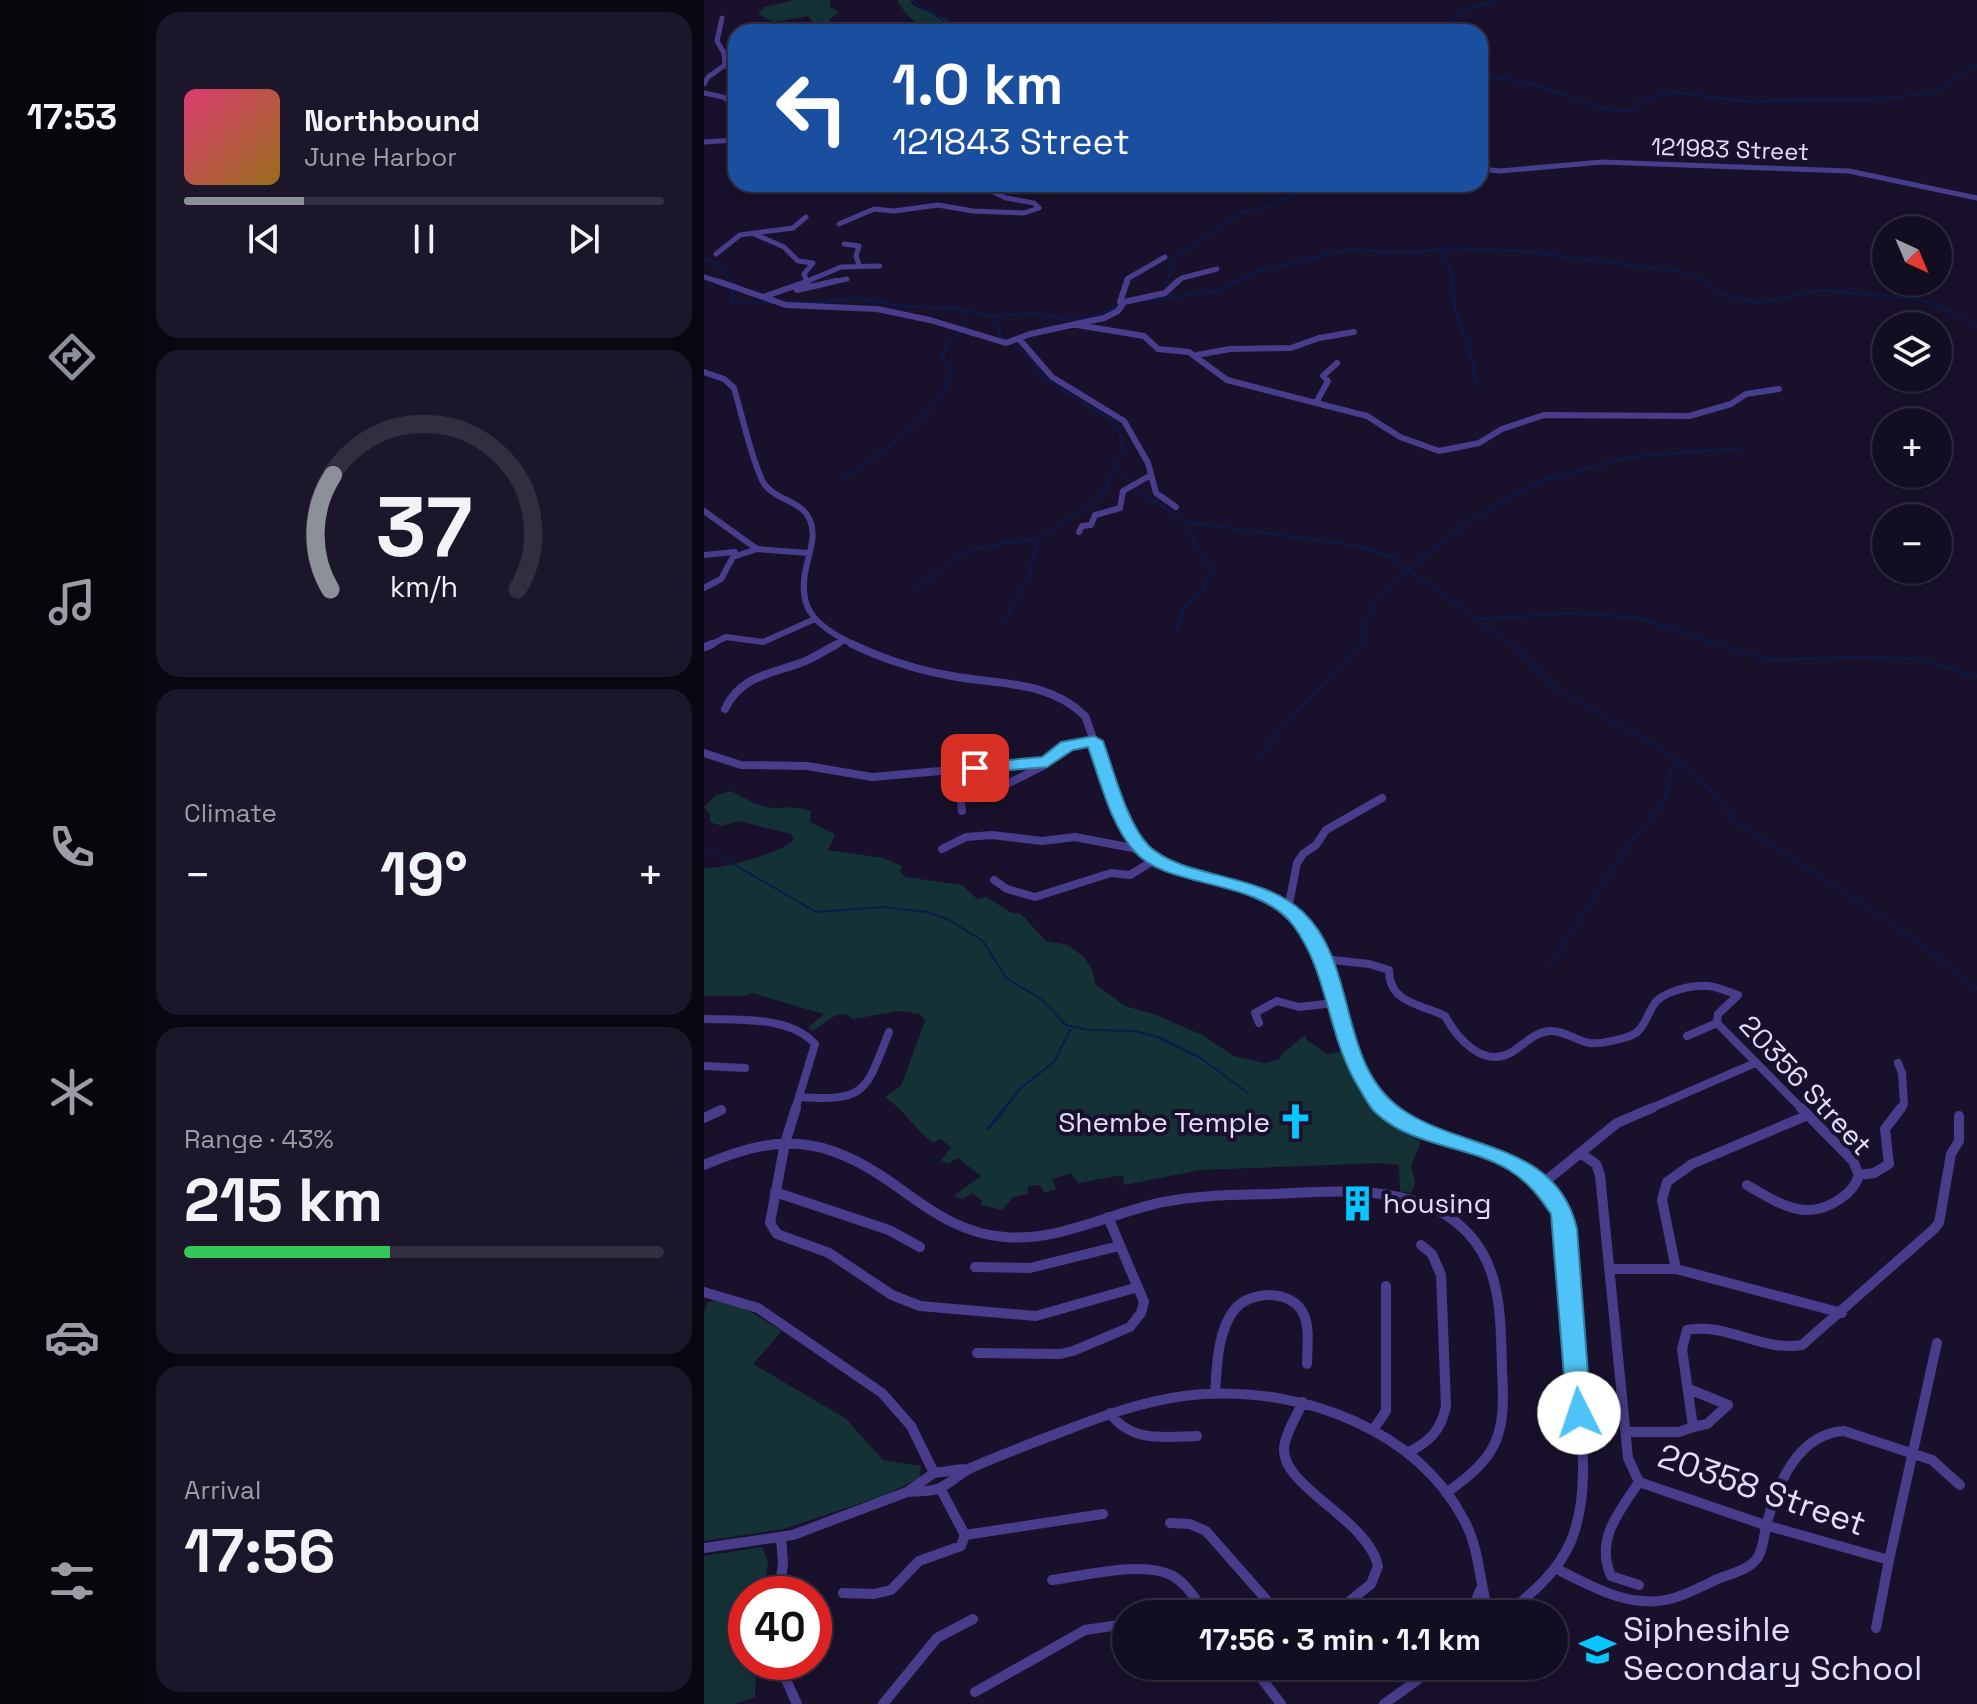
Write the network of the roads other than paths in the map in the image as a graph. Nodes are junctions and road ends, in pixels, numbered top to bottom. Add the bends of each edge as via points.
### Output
1 (722, 18) dead end
2 (724, 53) junction
3 (728, 53) edge
4 (704, 84) edge
5 (704, 93) edge
6 (728, 100) edge
7 (728, 140) edge
8 (704, 142) edge
9 (1488, 170) edge
10 (993, 192) edge
11 (1977, 198) edge
12 (806, 217) dead end
13 (839, 224) dead end
14 (752, 232) junction
15 (844, 244) dead end
16 (716, 254) dead end
17 (1165, 257) dead end
18 (859, 265) junction
19 (880, 266) dead end
20 (1217, 269) dead end
21 (704, 277) edge
22 (847, 279) dead end
23 (807, 282) junction
24 (785, 290) junction
25 (762, 297) junction
26 (1121, 305) junction
27 (1077, 325) junction
28 (1354, 332) dead end
29 (1013, 341) junction
30 (1197, 355) junction
31 (1337, 363) dead end
32 (704, 372) edge
33 (1779, 389) dead end
34 (1316, 403) junction
35 (1151, 475) junction
36 (1176, 507) dead end
37 (704, 511) edge
38 (1079, 532) dead end
39 (757, 549) junction
40 (744, 551) junction
41 (808, 553) junction
42 (704, 555) edge
43 (704, 588) edge
44 (815, 619) junction
45 (845, 640) junction
46 (705, 647) edge
47 (725, 709) dead end
48 (1094, 741) junction
49 (704, 753) edge
50 (1052, 759) junction
51 (1382, 798) dead end
52 (962, 811) dead end
53 (942, 849) dead end
54 (1144, 851) junction
55 (1156, 859) junction
56 (994, 880) dead end
57 (1288, 909) junction
58 (1323, 959) junction
59 (1334, 1003) junction
60 (704, 1019) edge
61 (1259, 1023) dead end
62 (1717, 1023) junction
63 (889, 1032) dead end
64 (1687, 1036) dead end
65 (1755, 1063) junction
66 (1898, 1063) dead end
67 (704, 1066) edge
68 (745, 1068) dead end
69 (800, 1097) junction
70 (721, 1110) dead end
71 (1808, 1115) junction
72 (1959, 1116) dead end
73 (704, 1118) edge
74 (785, 1143) junction
75 (1580, 1153) junction
76 (704, 1165) edge
77 (1859, 1175) junction
78 (1542, 1184) junction
79 (1747, 1185) dead end
80 (775, 1192) junction
81 (1108, 1217) junction
82 (1421, 1245) dead end
83 (1119, 1246) junction
84 (920, 1247) dead end
85 (975, 1267) dead end
86 (1611, 1269) junction
87 (1676, 1269) junction
88 (1386, 1286) dead end
89 (1138, 1287) junction
90 (704, 1292) edge
91 (1842, 1313) junction
92 (1937, 1343) dead end
93 (977, 1353) dead end
94 (1307, 1364) dead end
95 (1689, 1389) junction
96 (1215, 1393) junction
97 (1303, 1402) junction
98 (1110, 1413) junction
99 (1693, 1427) junction
100 (1373, 1430) junction
101 (1627, 1432) junction
102 (1197, 1436) dead end
103 (1407, 1453) junction
104 (1913, 1453) junction
105 (937, 1481) junction
106 (1639, 1482) junction
107 (1960, 1485) dead end
108 (1446, 1493) junction
109 (1103, 1514) dead end
110 (1170, 1523) dead end
111 (1765, 1525) junction
112 (965, 1535) junction
113 (781, 1538) junction
114 (704, 1548) edge
115 (1889, 1560) junction
116 (1555, 1568) junction
117 (781, 1576) edge
118 (1052, 1580) dead end
119 (1639, 1585) dead end
120 (1480, 1590) junction
121 (843, 1593) dead end
122 (1195, 1600) edge
123 (1267, 1600) edge
124 (1352, 1600) edge
125 (1476, 1600) edge
126 (1484, 1600) edge
127 (1524, 1600) edge
128 (973, 1619) dead end
129 (1112, 1626) edge
130 (1876, 1628) dead end
131 (786, 1680) edge
132 (1265, 1680) edge
133 (1417, 1680) edge
134 (975, 1692) dead end
135 (797, 1704) edge
136 (883, 1704) edge
137 (1281, 1704) edge
138 (1384, 1704) edge

1 - 2 street via 717,44
2 - 3 street
2 - 4 street via 725,65
5 - 6 street
7 - 8 street
9 - 11 street, 121983 Street via 1602,162 1849,171
10 - 13 street via 1039,208 1024,213 940,205 874,209
12 - 14 street via 793,228
14 - 16 street
14 - 23 street via 798,261 813,263 804,274
15 - 18 street via 859,246
17 - 26 street via 1127,279
18 - 19 street
18 - 23 street
20 - 26 street via 1182,278 1165,293
21 - 25 street
22 - 24 street
23 - 24 street
24 - 25 street
25 - 29 street via 877,309
26 - 27 street via 1104,318
27 - 29 street
27 - 30 street via 1141,336 1155,348
28 - 30 street via 1291,348
29 - 35 street via 1052,377 1124,421
30 - 34 street via 1227,380
31 - 34 street via 1323,376 1328,381
32 - 41 street via 733,386 764,484 809,517 813,528
33 - 34 street via 1746,394 1689,416 1544,415 1479,443 1439,451 1400,437 1371,418
35 - 36 street via 1158,496
35 - 38 street via 1125,488 1120,508 1095,515
37 - 39 street
39 - 40 street
39 - 41 street
40 - 42 street
40 - 43 street via 728,559 721,579
41 - 44 street via 802,593
44 - 45 street
44 - 46 street via 763,642 726,637
45 - 47 street via 805,661 760,674 729,699
45 - 48 street via 933,673 1056,694 1080,709
48 - 50 street via 1067,746
48 - 54 street via 1128,829
49 - 50 street via 741,765 807,766 872,777
50 - 52 street via 1005,785 960,795
51 - 57 street via 1326,830 1303,854
53 - 54 street via 966,837 992,835 1042,841 1075,837
54 - 55 street
55 - 56 street via 1130,875 1111,873 1035,897
55 - 57 street via 1245,886
57 - 58 street via 1308,929
58 - 59 street
58 - 62 street, 20356 Street via 1389,970 1389,981 1408,1004 1445,1016 1458,1039 1483,1055 1510,1054 1547,1031 1591,1043 1625,1038 1644,1026 1654,1002 1679,989 1709,986 1739,996 1721,1010
59 - 61 street via 1299,1007 1277,1001 1255,1013
59 - 78 street via 1359,1072 1382,1107 1415,1128 1515,1163
60 - 69 street via 755,1021 811,1036 815,1048
62 - 64 street
62 - 65 street, 20356 Street
63 - 69 street via 866,1088 857,1096
65 - 71 street, 20356 Street
65 - 75 street via 1632,1115
66 - 77 street via 1904,1104 1885,1129 1889,1164
67 - 68 street
69 - 74 street
70 - 73 street
71 - 77 street, 20356 Street via 1853,1161
71 - 87 street via 1692,1164 1667,1182 1662,1200
72 - 91 street via 1959,1141 1951,1154 1939,1223
74 - 76 street via 752,1147
74 - 80 street
74 - 81 street via 846,1155 940,1219 989,1236 1033,1237
75 - 78 street
75 - 86 street, 20358 Street via 1596,1164 1600,1175
77 - 79 street, 20356 Street via 1849,1192 1815,1213 1799,1212
78 - 116 street via 1562,1212 1566,1229 1584,1463 1581,1511
80 - 84 street via 889,1230
80 - 89 street via 770,1223 777,1234 829,1253 907,1303 1036,1316
81 - 83 street
81 - 108 street via 1186,1198 1353,1190 1410,1199 1458,1225 1482,1251 1496,1287 1502,1423 1483,1465
82 - 103 street via 1432,1254 1441,1275 1446,1406 1435,1437
83 - 85 street via 1033,1269
83 - 89 street
86 - 87 street
86 - 101 street, 20358 Street
87 - 91 street
88 - 100 street via 1387,1396 1383,1418
89 - 93 street via 1144,1302 1141,1313 1121,1332 1060,1354
90 - 105 street via 758,1308 882,1393 911,1426
91 - 95 street via 1807,1342 1791,1348 1703,1327 1687,1330 1681,1351
92 - 104 street, 20358 Street
94 - 96 street via 1301,1308 1285,1298 1252,1297 1231,1316
95 - 99 street
95 - 99 street via 1728,1405 1707,1424
96 - 97 street
96 - 98 street via 1167,1397
97 - 100 street
97 - 124 street via 1284,1447 1287,1468 1377,1555 1377,1577
98 - 102 street via 1129,1434
98 - 105 street
99 - 101 street
100 - 103 street
101 - 106 street, 20358 Street via 1629,1466
103 - 108 street
104 - 107 street via 1932,1460
104 - 111 street via 1830,1431 1809,1444 1784,1474
104 - 115 street, 20358 Street
105 - 112 street
105 - 113 street
106 - 111 street, 20358 Street
106 - 119 street via 1602,1543 1612,1577
108 - 120 street via 1474,1540
109 - 112 street
110 - 123 street via 1206,1531
111 - 115 street, 20358 Street
111 - 116 street via 1753,1562 1669,1600 1628,1599
112 - 121 street via 956,1550 919,1561 891,1590
113 - 114 street
113 - 117 street
115 - 130 street
116 - 127 street
118 - 122 street via 1165,1573
120 - 125 street
120 - 126 street
128 - 136 street via 937,1638
129 - 134 street via 1085,1630
131 - 135 street
132 - 137 street
133 - 138 street

